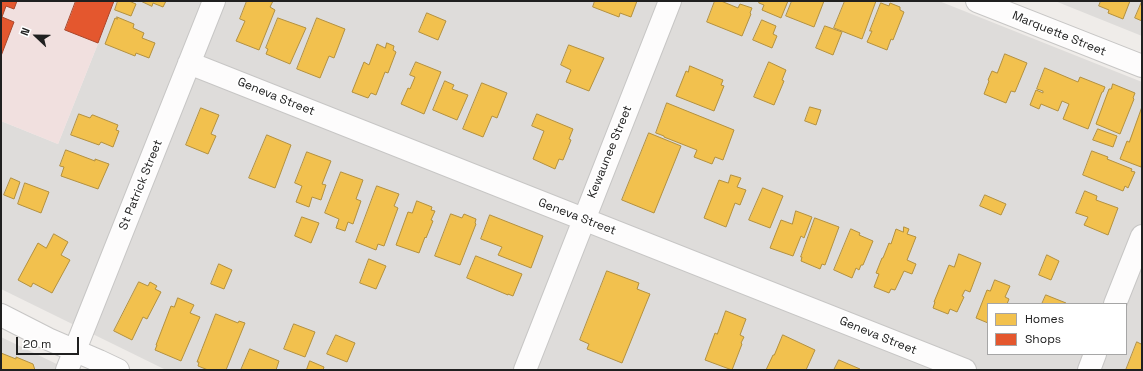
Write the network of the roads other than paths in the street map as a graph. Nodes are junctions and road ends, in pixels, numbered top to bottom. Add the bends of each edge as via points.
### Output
1 (214, 1) edge
2 (670, 1) edge
3 (977, 1) edge
4 (189, 63) junction
5 (1142, 66) edge
6 (584, 219) junction
7 (1142, 236) edge
8 (1115, 303) edge
9 (1, 316) edge
10 (1095, 355) edge
11 (71, 360) edge
12 (118, 370) edge
13 (525, 370) edge
14 (965, 370) edge
15 (1089, 370) edge

1 - 4 street, St Patrick Street
2 - 6 street, Kewaunee Street
3 - 5 street, Marquette Street
4 - 6 street, Geneva Street
4 - 11 street, St Patrick Street
6 - 13 street, Kewaunee Street
6 - 14 street, Geneva Street
7 - 8 street
9 - 11 street via 48,339
10 - 15 street
11 - 12 street

